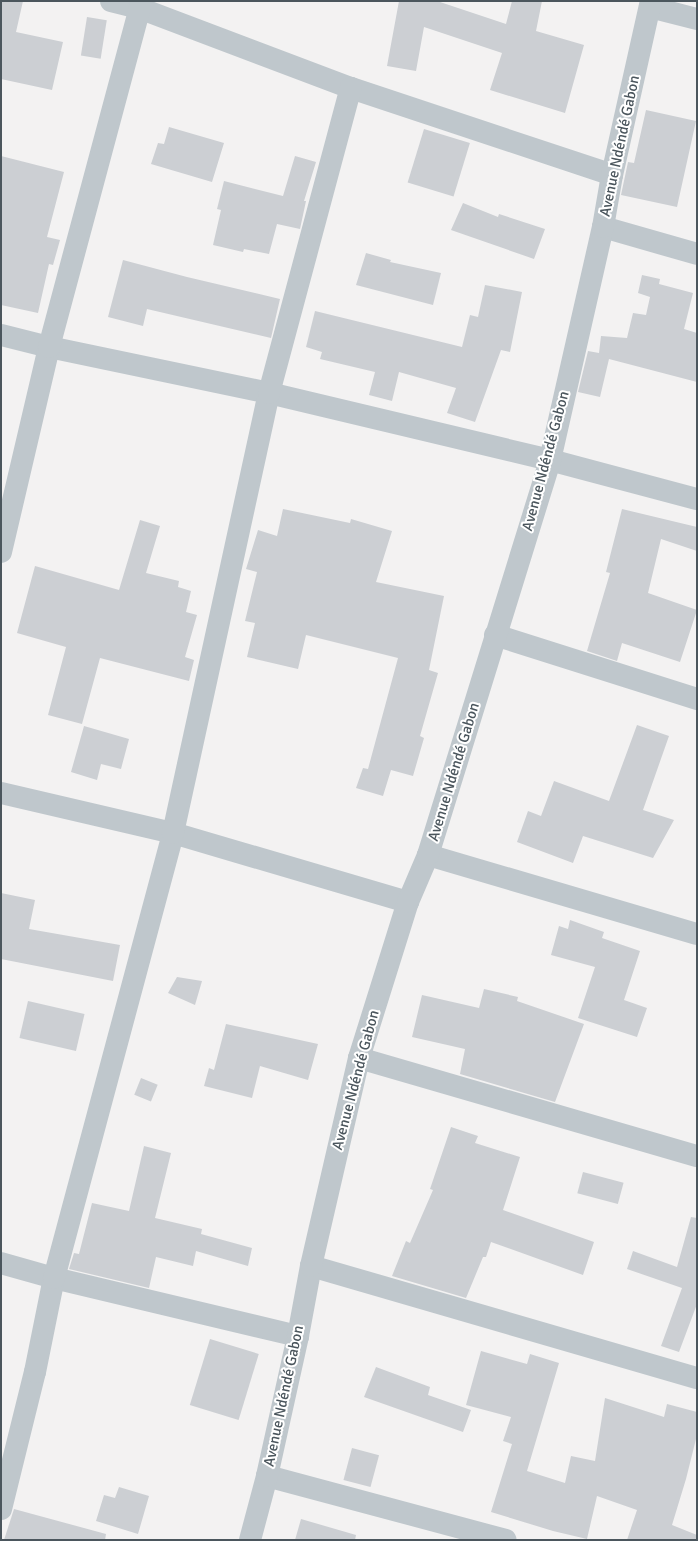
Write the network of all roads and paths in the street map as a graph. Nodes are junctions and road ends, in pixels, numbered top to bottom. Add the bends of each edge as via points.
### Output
1 (111, 1) edge
2 (650, 4) edge
3 (141, 5) edge
4 (697, 19) edge
5 (351, 88) junction
6 (612, 175) junction
7 (603, 227) junction
8 (697, 254) edge
9 (1, 335) edge
10 (49, 347) junction
11 (269, 394) junction
12 (550, 460) junction
13 (697, 499) edge
14 (1, 552) edge
15 (495, 635) junction
16 (697, 699) edge
17 (1, 793) edge
18 (173, 833) junction
19 (428, 855) junction
20 (408, 902) junction
21 (697, 934) edge
22 (358, 1058) junction
23 (697, 1156) edge
24 (1, 1263) edge
25 (311, 1266) junction
26 (54, 1278) junction
27 (298, 1336) junction
28 (697, 1378) edge
29 (267, 1476) junction
30 (1, 1509) edge
31 (250, 1540) edge
32 (506, 1540) edge

1 - 3 street
2 - 4 street
2 - 6 street, Avenue Ndéndé Gabon
3 - 5 street
3 - 10 street
5 - 6 street
5 - 11 street
6 - 7 street, Avenue Ndéndé Gabon
7 - 8 street
7 - 12 street, Avenue Ndéndé Gabon
9 - 10 street
10 - 11 street
10 - 14 street
11 - 12 street
11 - 18 street
12 - 13 street
12 - 15 street, Avenue Ndéndé Gabon
15 - 16 street
15 - 19 street, Avenue Ndéndé Gabon
17 - 18 street
18 - 20 street
18 - 26 street
19 - 20 street, Avenue Ndéndé Gabon
19 - 21 street
20 - 22 street, Avenue Ndéndé Gabon
22 - 23 street
22 - 25 street, Avenue Ndéndé Gabon
24 - 26 street
25 - 27 street, Avenue Ndéndé Gabon
25 - 28 street
26 - 27 street
26 - 30 street via 35,1372
27 - 29 street, Avenue Ndéndé Gabon
29 - 31 street, Avenue Ndéndé Gabon
29 - 32 street

